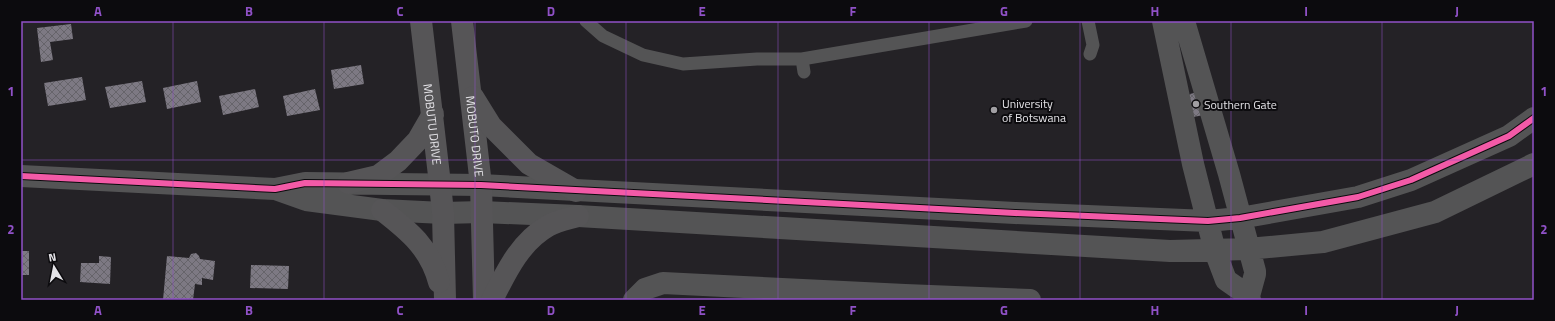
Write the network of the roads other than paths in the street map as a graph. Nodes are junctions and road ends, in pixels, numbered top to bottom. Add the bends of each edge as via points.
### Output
1 (421, 21) edge
2 (462, 21) edge
3 (586, 21) edge
4 (1026, 21) edge
5 (1088, 21) edge
6 (1163, 21) edge
7 (1184, 21) edge
8 (971, 26) edge
9 (1090, 54) dead end
10 (802, 59) junction
11 (804, 72) dead end
12 (471, 93) junction
13 (433, 114) junction
14 (1534, 118) edge
15 (1534, 164) edge
16 (21, 176) edge
17 (348, 183) junction
18 (440, 184) junction
19 (481, 185) junction
20 (275, 188) junction
21 (576, 190) junction
22 (382, 210) junction
23 (482, 212) junction
24 (443, 213) junction
25 (578, 216) junction
26 (1240, 218) junction
27 (1208, 221) junction
28 (1248, 249) junction
29 (1215, 251) junction
30 (905, 298) edge
31 (1249, 298) edge
32 (445, 300) edge
33 (484, 300) edge
34 (492, 300) edge
35 (634, 300) edge
36 (1030, 300) edge

1 - 13 main road, MOBUTU DRIVE
2 - 12 main road, MOBUTO DRIVE
3 - 10 lane via 602,36 643,55 683,64
4 - 8 lane
5 - 9 lane via 1093,45
6 - 27 street via 1193,164
7 - 26 street
8 - 10 lane
10 - 11 lane
12 - 19 main road, MOBUTO DRIVE
12 - 21 main road via 491,126 529,164
13 - 17 main road via 418,140 398,161 378,176
13 - 18 main road, MOBUTU DRIVE
14 - 26 street via 1509,136 1410,180 1358,197
15 - 28 street via 1436,212 1323,242
16 - 20 street
17 - 18 street
17 - 20 street via 305,183
18 - 19 street
18 - 24 main road, MOBUTU DRIVE
19 - 21 street
19 - 23 main road, MOBUTO DRIVE
20 - 22 street via 306,200
21 - 27 street
22 - 24 street
22 - 32 main road via 397,221 427,252 436,268
23 - 24 street
23 - 25 street
23 - 33 main road, MOBUTO DRIVE
24 - 32 main road, MOBUTU DRIVE
25 - 29 street via 1170,251
25 - 34 main road via 549,226 534,236 505,273
26 - 27 street
26 - 28 street
27 - 29 street
28 - 29 street
28 - 31 street via 1255,274
29 - 31 street via 1226,280
30 - 35 street via 663,283 645,289
30 - 36 street

